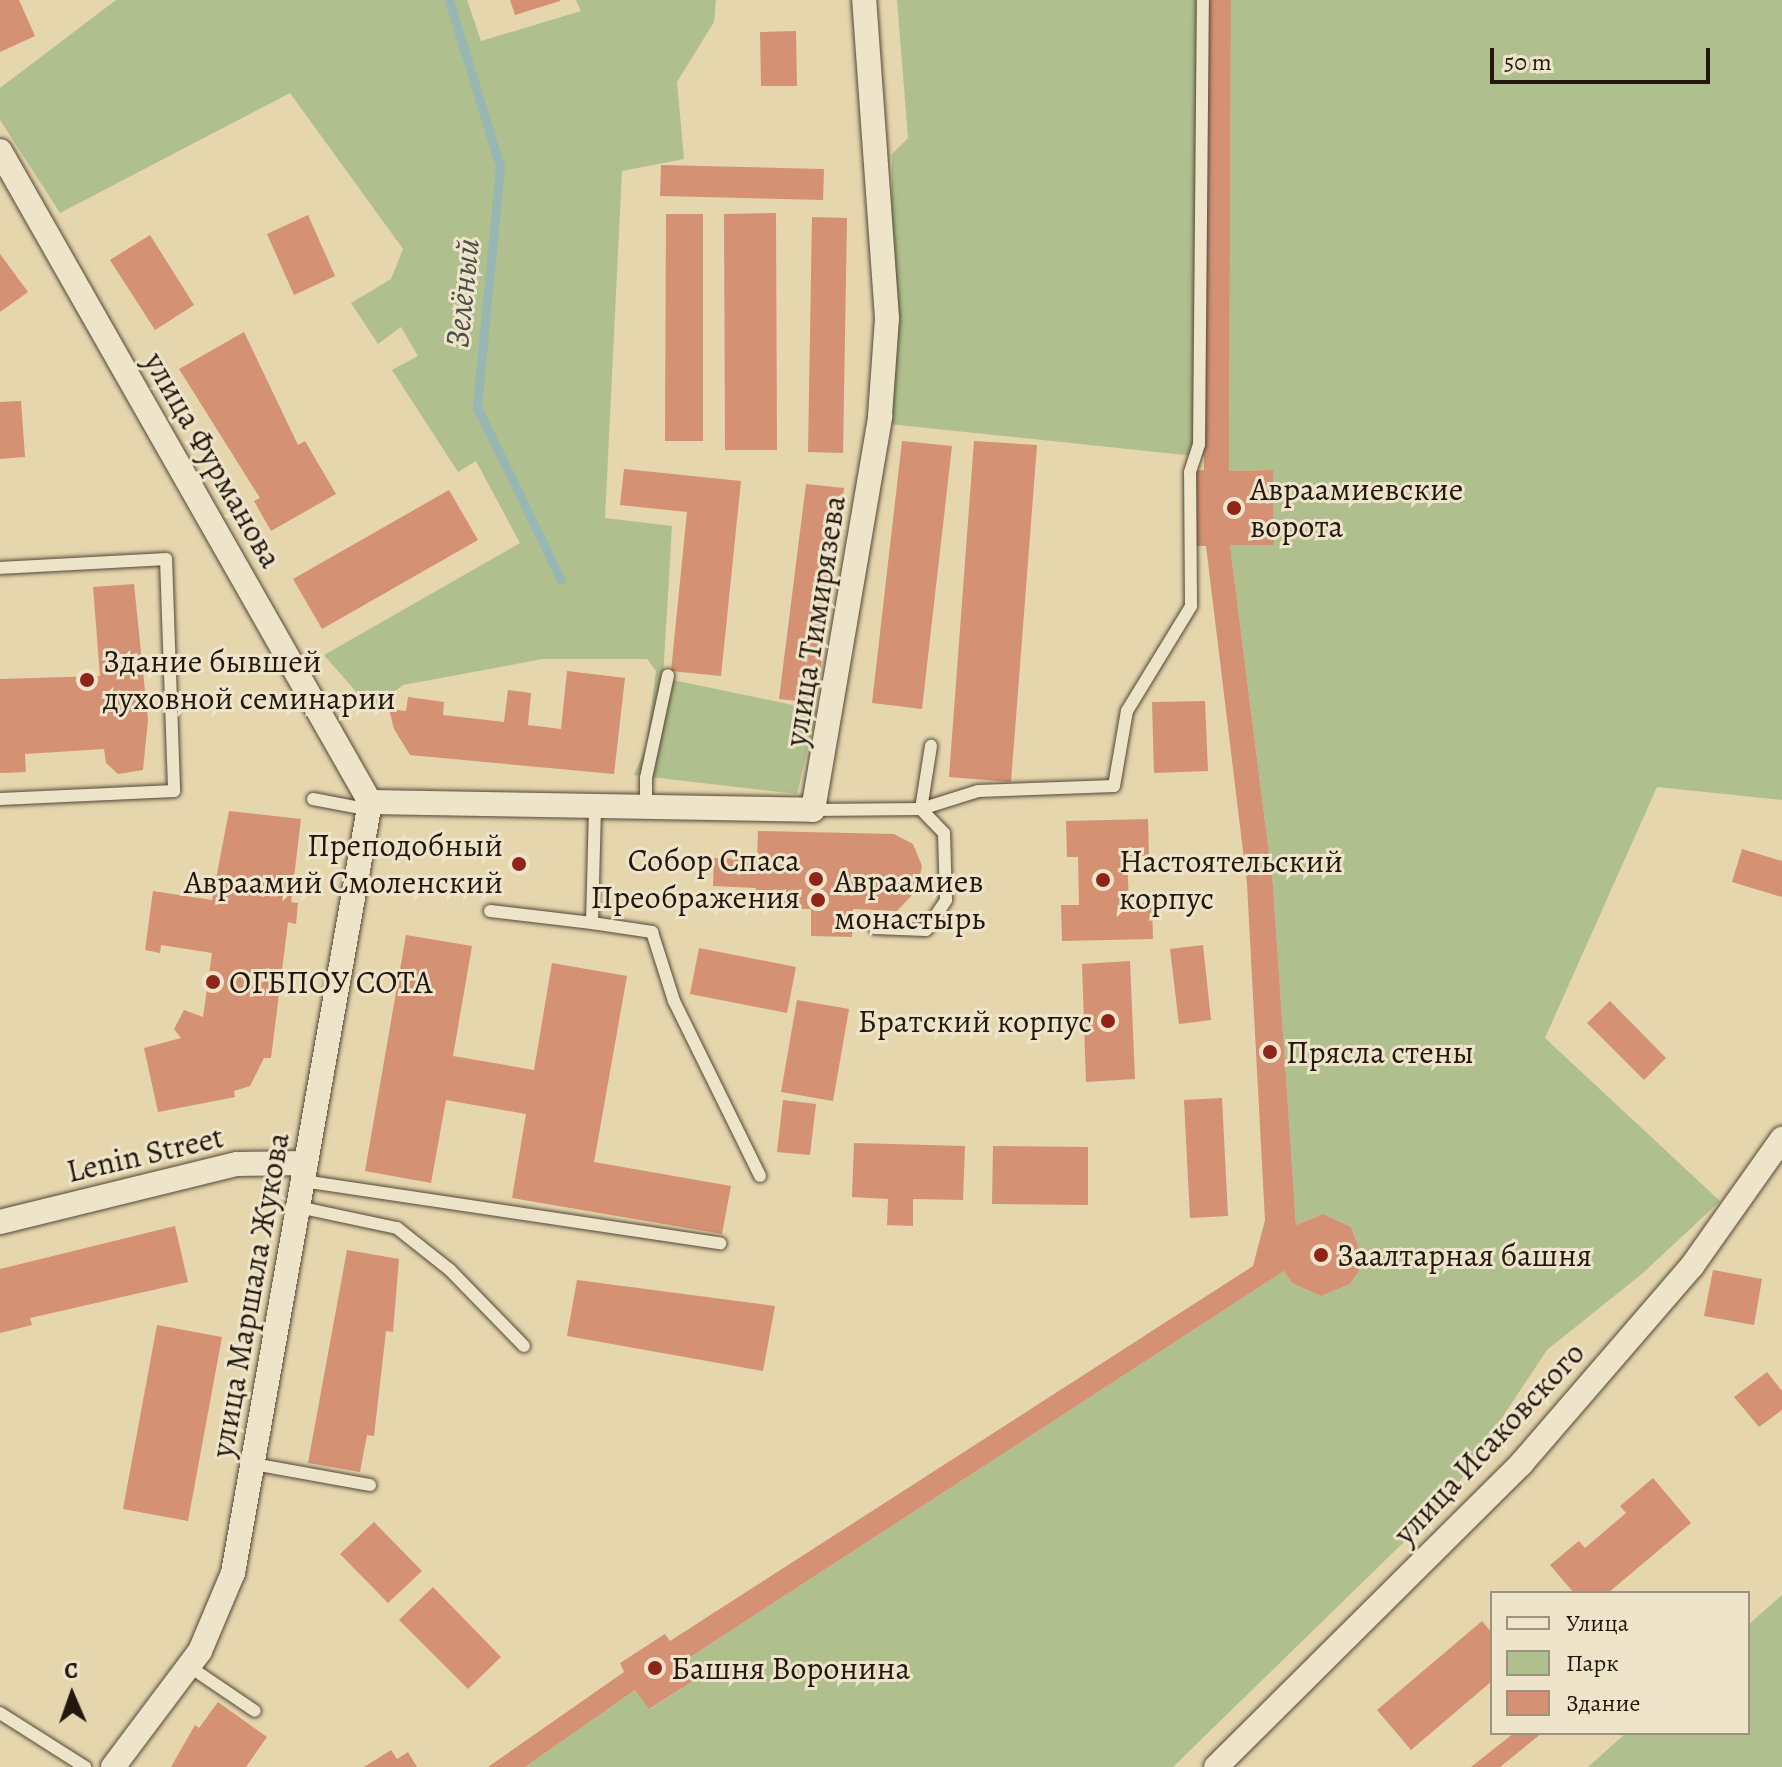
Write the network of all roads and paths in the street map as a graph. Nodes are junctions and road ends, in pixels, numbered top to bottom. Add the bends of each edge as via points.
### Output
1 (864, 0) edge
2 (1203, 0) edge
3 (0, 151) edge
4 (0, 568) edge
5 (668, 675) dead end
6 (931, 746) dead end
7 (0, 799) edge
8 (313, 799) dead end
9 (368, 805) junction
10 (595, 808) junction
11 (646, 808) junction
12 (921, 809) junction
13 (813, 810) junction
14 (490, 911) dead end
15 (592, 923) junction
16 (875, 928) dead end
17 (1782, 1139) edge
18 (305, 1172) junction
19 (760, 1176) dead end
20 (298, 1207) junction
21 (0, 1222) edge
22 (720, 1243) dead end
23 (524, 1346) dead end
24 (253, 1464) junction
25 (370, 1485) dead end
26 (190, 1667) junction
27 (255, 1711) dead end
28 (0, 1713) edge
29 (85, 1767) edge
30 (113, 1767) edge
31 (1216, 1767) edge

1 - 13 street, улица Тимирязева via 887,318 878,430
2 - 12 lane via 1199,445 1190,472 1191,606 1127,711 1114,786 978,791
3 - 9 street, улица Фурманова
4 - 7 lane via 166,559 174,791
5 - 11 lane via 646,778
6 - 12 lane
8 - 9 lane
9 - 10 street
9 - 18 street, улица Маршала Жукова
10 - 11 street
10 - 15 lane
11 - 13 street
12 - 13 lane
12 - 16 lane via 944,833 946,900 926,930
14 - 15 lane
15 - 19 lane via 652,932 674,1001
17 - 31 street, улица Исаковского via 1692,1266 1521,1464
18 - 20 street, улица Маршала Жукова
18 - 21 street, Lenin Street via 237,1164
18 - 22 lane
20 - 23 lane via 397,1228 450,1270
20 - 24 street, улица Маршала Жукова
24 - 25 lane
24 - 26 street, улица Маршала Жукова via 228,1594
26 - 27 lane
26 - 30 street, улица Маршала Жукова
28 - 29 lane

